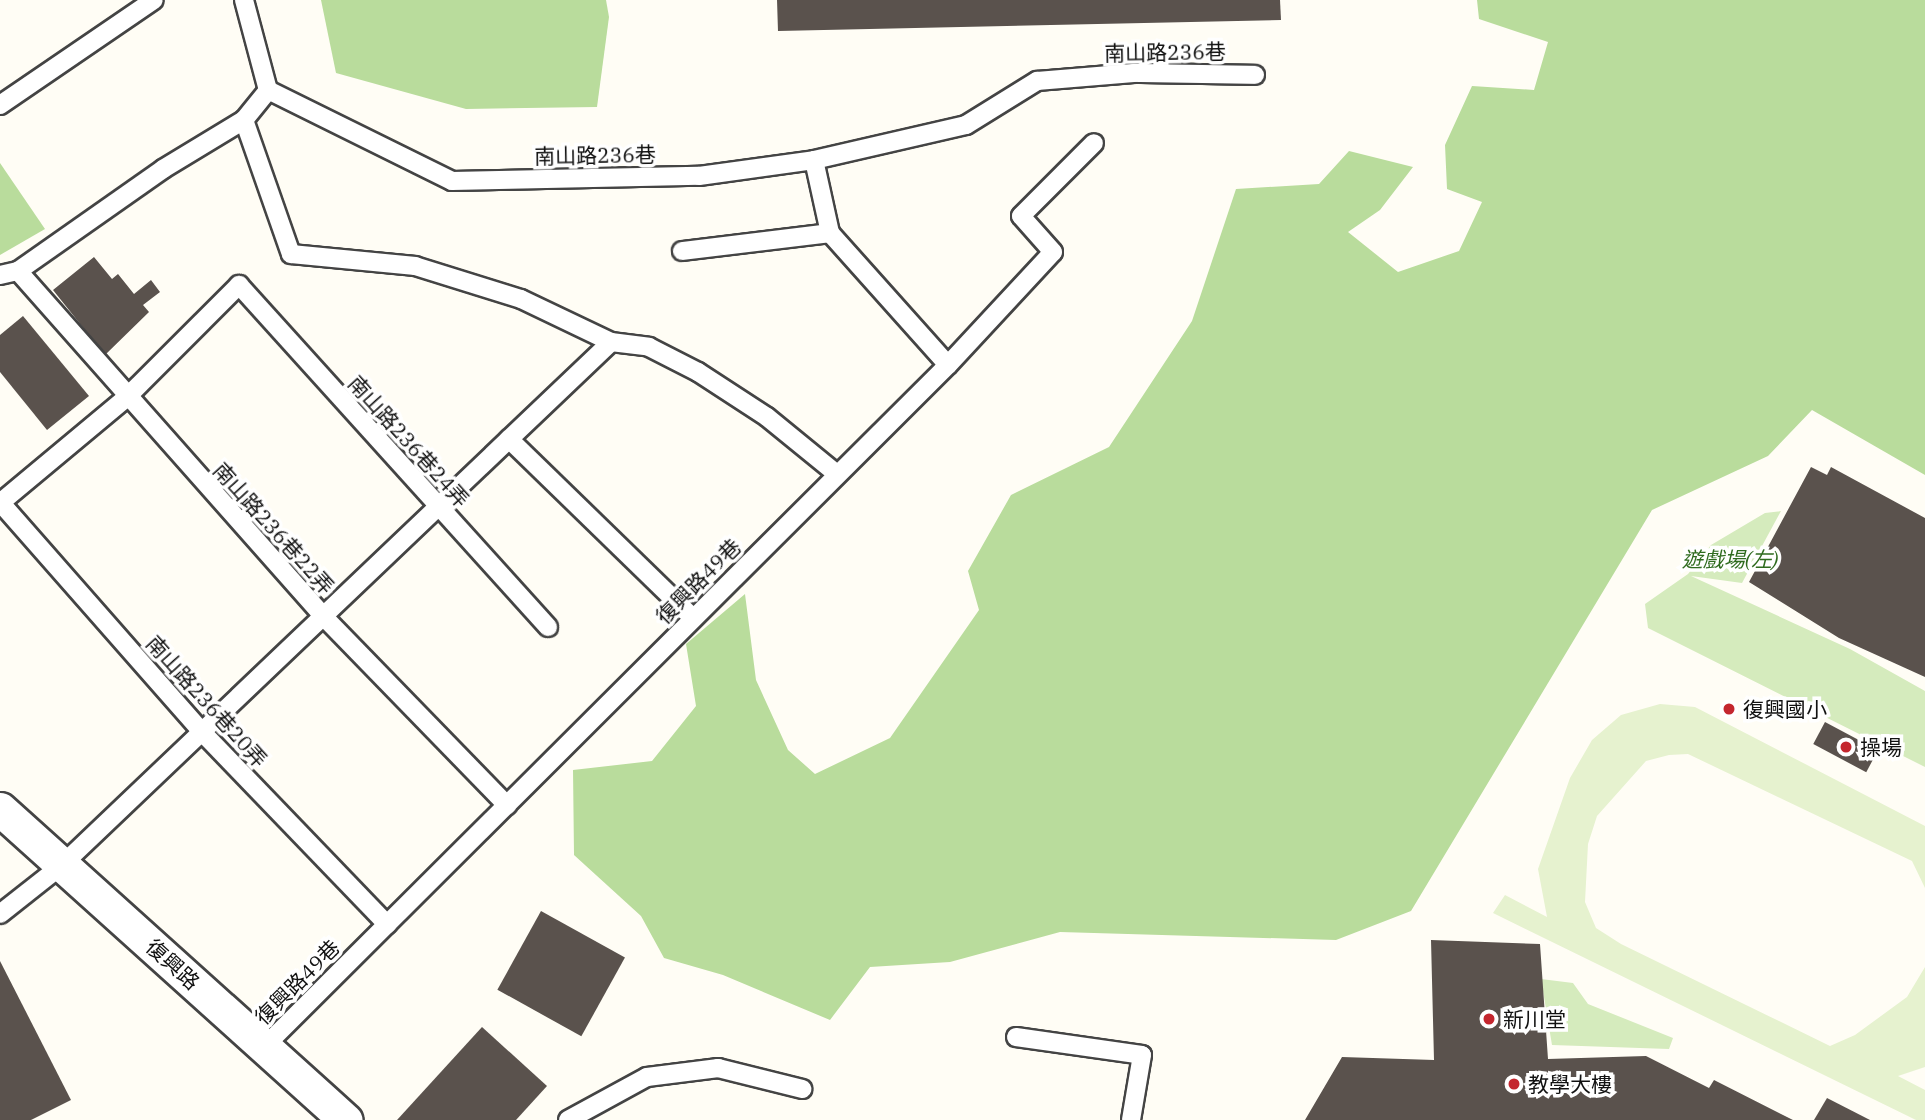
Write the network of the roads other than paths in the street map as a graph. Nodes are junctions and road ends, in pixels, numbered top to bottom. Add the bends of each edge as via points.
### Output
1 (153, 0) edge
2 (244, 0) edge
3 (1255, 75) dead end
4 (268, 90) junction
5 (0, 105) edge
6 (244, 120) junction
7 (1094, 144) dead end
8 (814, 160) junction
9 (830, 233) junction
10 (682, 251) dead end
11 (9, 273) edge
12 (611, 342) junction
13 (948, 365) junction
14 (126, 398) junction
15 (509, 439) junction
16 (837, 474) junction
17 (0, 503) edge
18 (437, 507) junction
19 (323, 616) junction
20 (692, 618) junction
21 (548, 626) dead end
22 (202, 732) junction
23 (507, 804) junction
24 (0, 808) edge
25 (62, 865) junction
26 (0, 914) edge
27 (387, 924) junction
28 (1016, 1037) dead end
29 (265, 1046) junction
30 (802, 1088) dead end
31 (346, 1120) edge
32 (568, 1120) edge
33 (1130, 1120) edge

1 - 5 lane
2 - 4 lane
3 - 8 lane, 南山路236巷 via 1134,73 1037,81 966,125
4 - 6 lane
4 - 8 lane, 南山路236巷 via 452,181 699,176
6 - 11 lane
6 - 12 lane via 291,254 415,266 521,299
7 - 13 lane, 復興路49巷 via 1021,216 1053,252
8 - 9 lane
9 - 10 lane
9 - 13 lane
11 - 14 lane, 南山路236巷22弄
12 - 15 lane
12 - 16 lane via 649,347 698,372 767,417
13 - 16 lane, 復興路49巷
14 - 17 lane
14 - 18 lane, 南山路236巷24弄 via 239,285
14 - 19 lane, 南山路236巷22弄
15 - 18 lane
15 - 20 lane
16 - 20 lane, 復興路49巷
17 - 22 lane, 南山路236巷20弄
18 - 19 lane
18 - 21 lane, 南山路236巷24弄
19 - 22 lane
19 - 23 lane, 南山路236巷22弄
20 - 23 lane, 復興路49巷
22 - 25 lane
22 - 27 lane, 南山路236巷20弄
23 - 27 lane, 復興路49巷
24 - 25 street, 復興路
25 - 26 lane
25 - 29 street, 復興路
27 - 29 lane, 復興路49巷
28 - 33 lane via 1142,1055
29 - 31 street, 復興路
30 - 32 lane via 718,1068 647,1077

